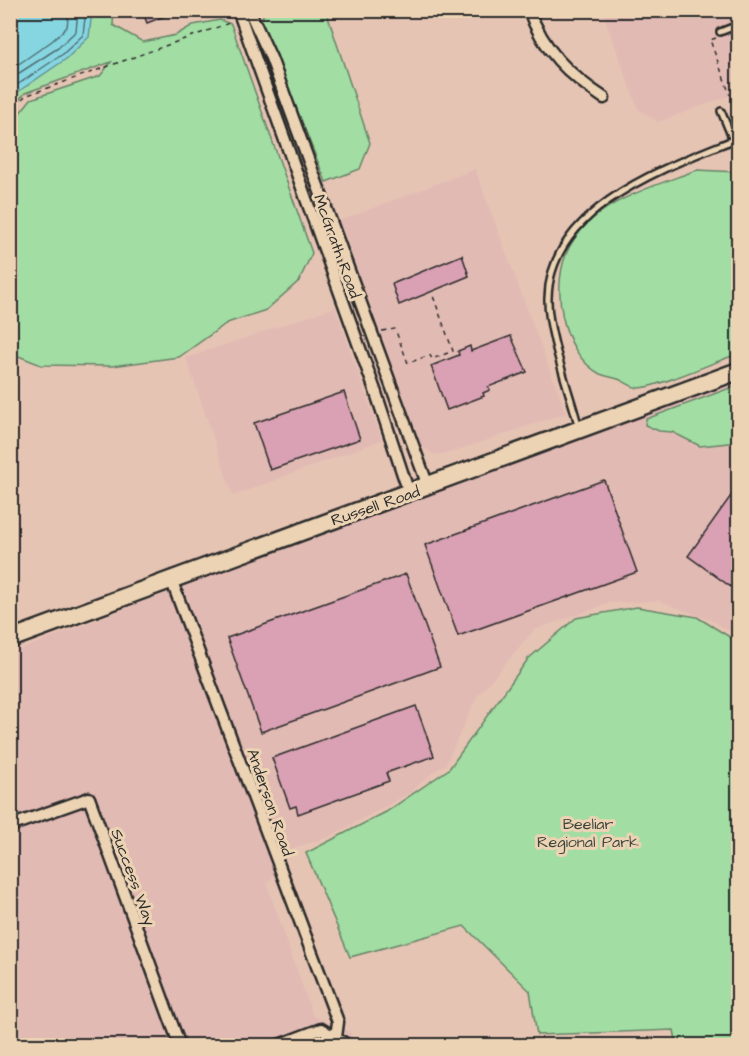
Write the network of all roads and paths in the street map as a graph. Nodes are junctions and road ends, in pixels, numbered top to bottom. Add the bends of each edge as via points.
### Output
1 (249, 10) edge
2 (529, 10) edge
3 (237, 16) edge
4 (738, 25) edge
5 (719, 34) joint
6 (730, 95) dead end
7 (604, 98) dead end
8 (722, 111) dead end
9 (10, 113) edge
10 (433, 296) dead end
11 (379, 336) dead end
12 (738, 370) edge
13 (580, 429) junction
14 (428, 486) junction
15 (410, 493) junction
16 (171, 579) junction
17 (10, 639) edge
18 (10, 826) edge
19 (336, 1037) junction
20 (180, 1046) edge
21 (276, 1046) edge
22 (349, 1046) edge

1 - 14 street, McGrath Road via 271,58
2 - 7 street via 538,35 562,67
3 - 9 path via 25,96
3 - 15 street, McGrath Road
4 - 5 lane
5 - 6 path via 710,40
8 - 13 lane via 733,140 652,173 624,190 568,239 556,263 549,279 548,301
10 - 11 path via 453,351 408,363 395,329 382,331
12 - 13 main road, Russell Road
13 - 14 main road, Russell Road
14 - 15 main road, Russell Road
15 - 16 main road, Russell Road
16 - 17 main road, Russell Road
16 - 19 street, Anderson Road via 338,1022
18 - 20 street, Success Way via 89,798
19 - 21 street via 321,1029
19 - 22 street

